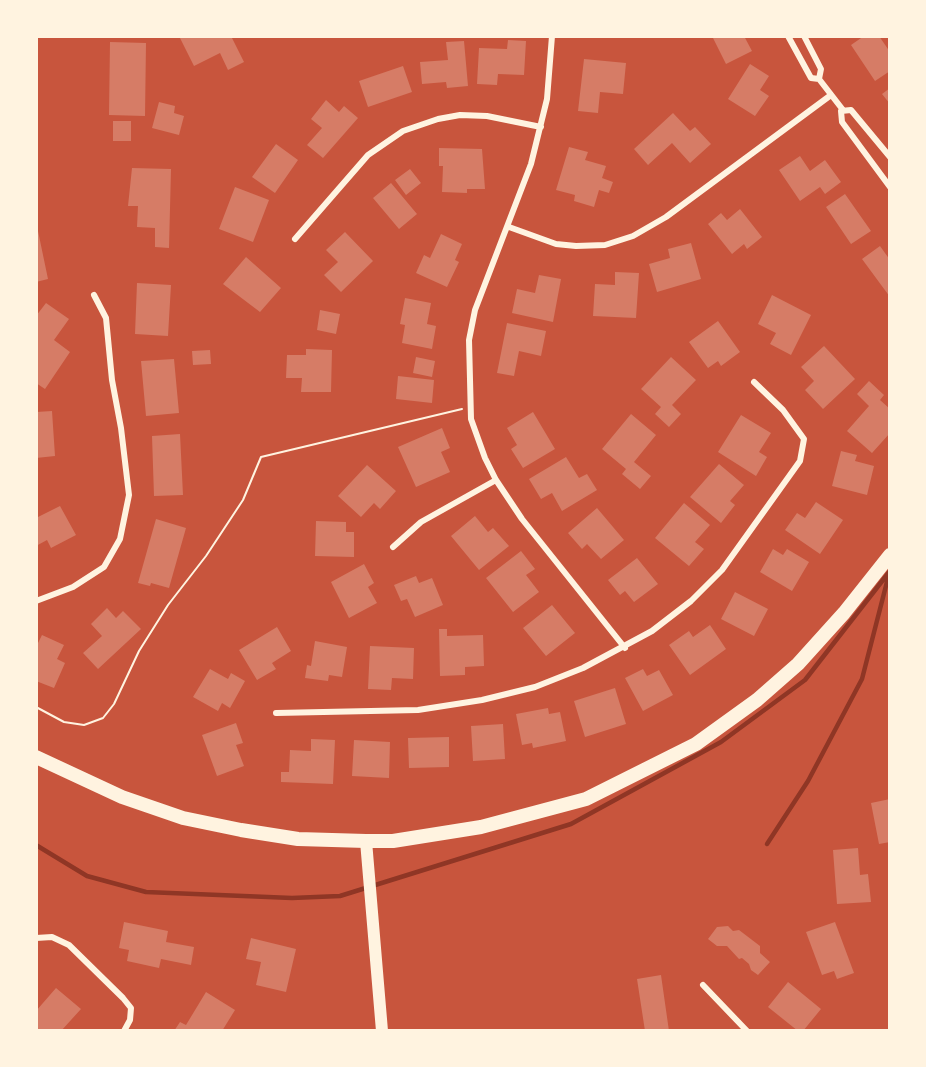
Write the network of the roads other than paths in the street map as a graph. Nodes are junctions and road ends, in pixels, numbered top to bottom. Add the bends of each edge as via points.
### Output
1 (552, 36) edge
2 (788, 36) edge
3 (804, 36) edge
4 (819, 79) junction
5 (831, 94) junction
6 (843, 110) junction
7 (541, 128) junction
8 (890, 158) edge
9 (890, 187) edge
10 (508, 227) junction
11 (296, 239) dead end
12 (94, 296) dead end
13 (754, 382) dead end
14 (496, 480) junction
15 (393, 547) dead end
16 (890, 555) edge
17 (36, 601) edge
18 (625, 648) junction
19 (276, 713) dead end
20 (36, 757) edge
21 (366, 841) junction
22 (36, 938) edge
23 (703, 986) dead end
24 (124, 1031) edge
25 (382, 1031) edge
26 (747, 1031) edge

1 - 7 street via 550,78
2 - 4 street via 811,78
3 - 4 street via 821,69
4 - 5 street
5 - 6 street
5 - 10 street via 666,217 633,236 605,245 576,246 556,244
6 - 8 street via 851,110
6 - 9 street via 842,122
7 - 10 street
7 - 11 street via 487,116 460,116 403,131 368,155
10 - 14 street via 475,310 468,369 471,418
12 - 17 street via 106,318 129,495 120,539 104,567 73,587
13 - 18 street via 783,410 804,439 800,461 722,570 690,601
14 - 15 street via 422,522
14 - 18 street via 522,519
16 - 21 main road via 798,664 757,700 696,744 586,799 541,813 470,829 393,841
18 - 19 street via 535,687 482,700 418,710
20 - 21 main road via 101,789 183,818 298,839
21 - 25 main road
22 - 24 street via 52,937 69,945 123,998 131,1008
23 - 26 street

